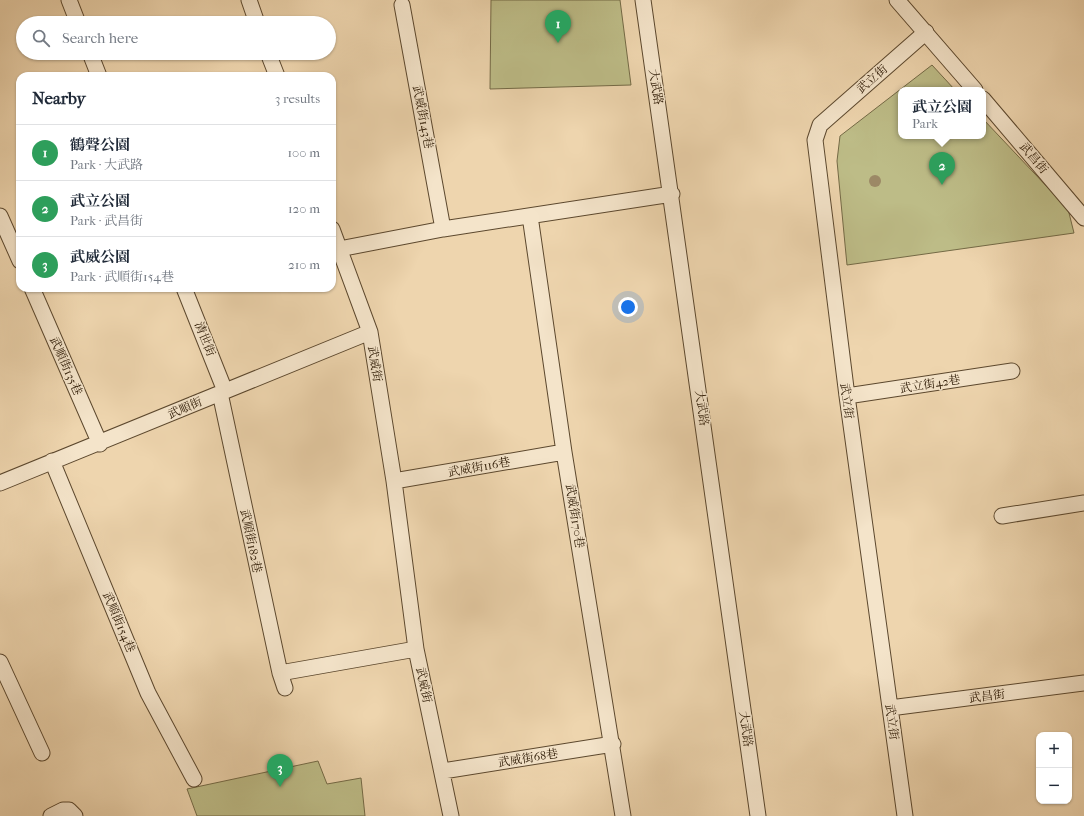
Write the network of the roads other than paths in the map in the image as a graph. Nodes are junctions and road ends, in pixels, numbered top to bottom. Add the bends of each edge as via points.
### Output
1 (69, 0) edge
2 (249, 0) edge
3 (643, 0) edge
4 (897, 0) edge
5 (402, 5) dead end
6 (75, 16) edge
7 (255, 16) edge
8 (926, 32) junction
9 (93, 60) edge
10 (270, 60) edge
11 (97, 72) edge
12 (275, 72) edge
13 (972, 87) edge
14 (986, 103) edge
15 (672, 194) junction
16 (0, 216) edge
17 (530, 216) junction
18 (1084, 218) edge
19 (443, 229) junction
20 (336, 240) edge
21 (339, 249) junction
22 (16, 252) edge
23 (34, 292) edge
24 (186, 292) edge
25 (370, 332) junction
26 (1012, 371) dead end
27 (223, 392) junction
28 (847, 396) junction
29 (100, 444) junction
30 (564, 452) junction
31 (52, 461) junction
32 (394, 482) junction
33 (0, 484) edge
34 (1084, 503) edge
35 (1002, 516) dead end
36 (416, 649) junction
37 (0, 662) edge
38 (280, 673) junction
39 (1084, 683) edge
40 (285, 688) dead end
41 (890, 708) junction
42 (613, 744) junction
43 (42, 753) dead end
44 (443, 771) junction
45 (194, 779) dead end
46 (451, 816) edge
47 (623, 816) edge
48 (758, 816) edge
49 (904, 816) edge

1 - 6 street
2 - 7 street
3 - 15 street, 大武路
4 - 8 street
5 - 19 street, 武威街143巷
8 - 13 street
8 - 28 street, 武立街 via 820,124 815,140
9 - 11 street
10 - 12 street
14 - 18 street, 武昌街
15 - 17 street
15 - 48 street, 大武路
16 - 22 street
17 - 19 street
17 - 30 street, 武威街170巷
19 - 21 street
20 - 21 street, 武威街
21 - 25 street, 武威街
23 - 29 street, 武順街135巷
24 - 27 street, 清世街
25 - 27 street, 武順街
25 - 32 street, 武威街
26 - 28 street, 武立街42巷
27 - 29 street, 武順街
27 - 38 street, 武順街182巷
28 - 41 street, 武立街
29 - 31 street, 武順街
30 - 32 street, 武威街116巷
30 - 42 street, 武威街170巷
31 - 33 street, 武順街
31 - 45 street, 武順街154巷 via 148,693
32 - 36 street, 武威街
34 - 35 street
36 - 38 street
36 - 44 street, 武威街
37 - 43 street
38 - 40 street, 武順街182巷
39 - 41 street, 武昌街
41 - 49 street, 武立街
42 - 44 street, 武威街68巷
42 - 47 street, 武威街170巷
44 - 46 street, 武威街

